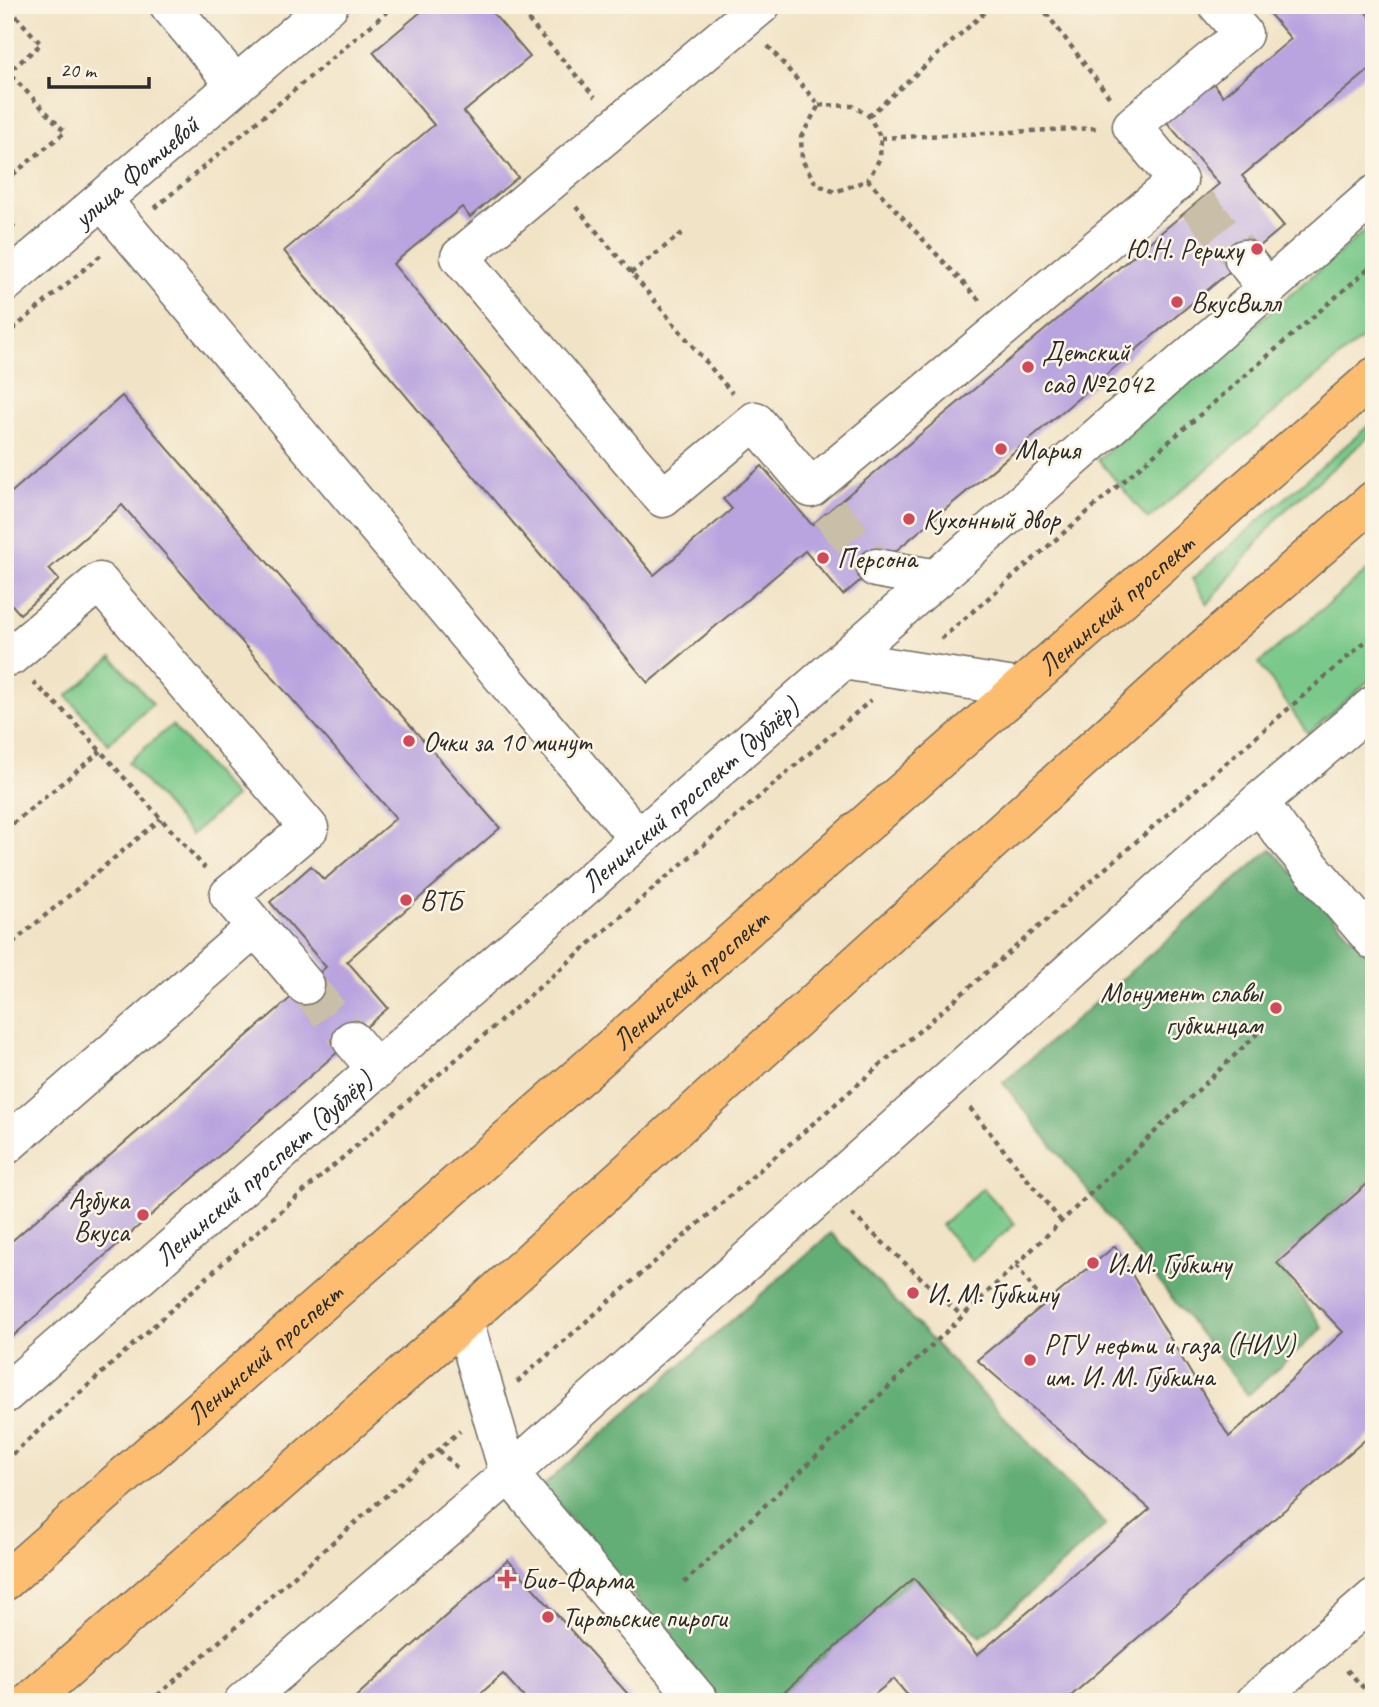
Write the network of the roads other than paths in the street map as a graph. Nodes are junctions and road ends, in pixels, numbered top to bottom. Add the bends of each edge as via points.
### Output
1 (169, 5) edge
2 (329, 5) edge
3 (1218, 5) edge
4 (746, 10) edge
5 (236, 85) junction
6 (1374, 195) edge
7 (102, 200) junction
8 (5, 284) edge
9 (1374, 377) edge
10 (1374, 500) edge
11 (876, 568) tunnel mouth
12 (937, 579) junction
13 (5, 650) edge
14 (843, 660) junction
15 (1021, 688) junction
16 (1374, 705) edge
17 (1259, 802) junction
18 (638, 838) junction
19 (256, 928) junction
20 (1374, 941) edge
21 (305, 985) tunnel mouth
22 (352, 1040) tunnel mouth
23 (377, 1070) junction
24 (5, 1146) edge
25 (464, 1321) junction
26 (8, 1386) edge
27 (509, 1474) junction
28 (5, 1581) edge
29 (1374, 1598) edge
30 (29, 1702) edge
31 (243, 1702) edge
32 (700, 1702) edge
33 (1255, 1702) edge

1 - 5 street
2 - 5 street, улица Фотиевой
3 - 4 street via 1243,34 1132,126 1187,192 1004,327 820,500 755,421 663,498 460,257
5 - 7 street, улица Фотиевой
6 - 12 street, Ленинский проспект (дублёр) via 1255,273
7 - 8 street, улица Фотиевой
7 - 18 street
9 - 15 main road, Ленинский проспект
10 - 25 main road via 1191,660
11 - 12 street
12 - 14 street, Ленинский проспект (дублёр)
13 - 19 street via 10,656 99,582 309,828 229,895
14 - 15 street
14 - 18 street, Ленинский проспект (дублёр)
15 - 28 main road, Ленинский проспект
16 - 17 street
17 - 20 street
17 - 27 street
18 - 23 street, Ленинский проспект (дублёр)
19 - 21 street
19 - 24 street
22 - 23 street
23 - 26 street, Ленинский проспект (дублёр)
25 - 27 street
25 - 30 main road
27 - 31 street
27 - 32 street
29 - 33 street

